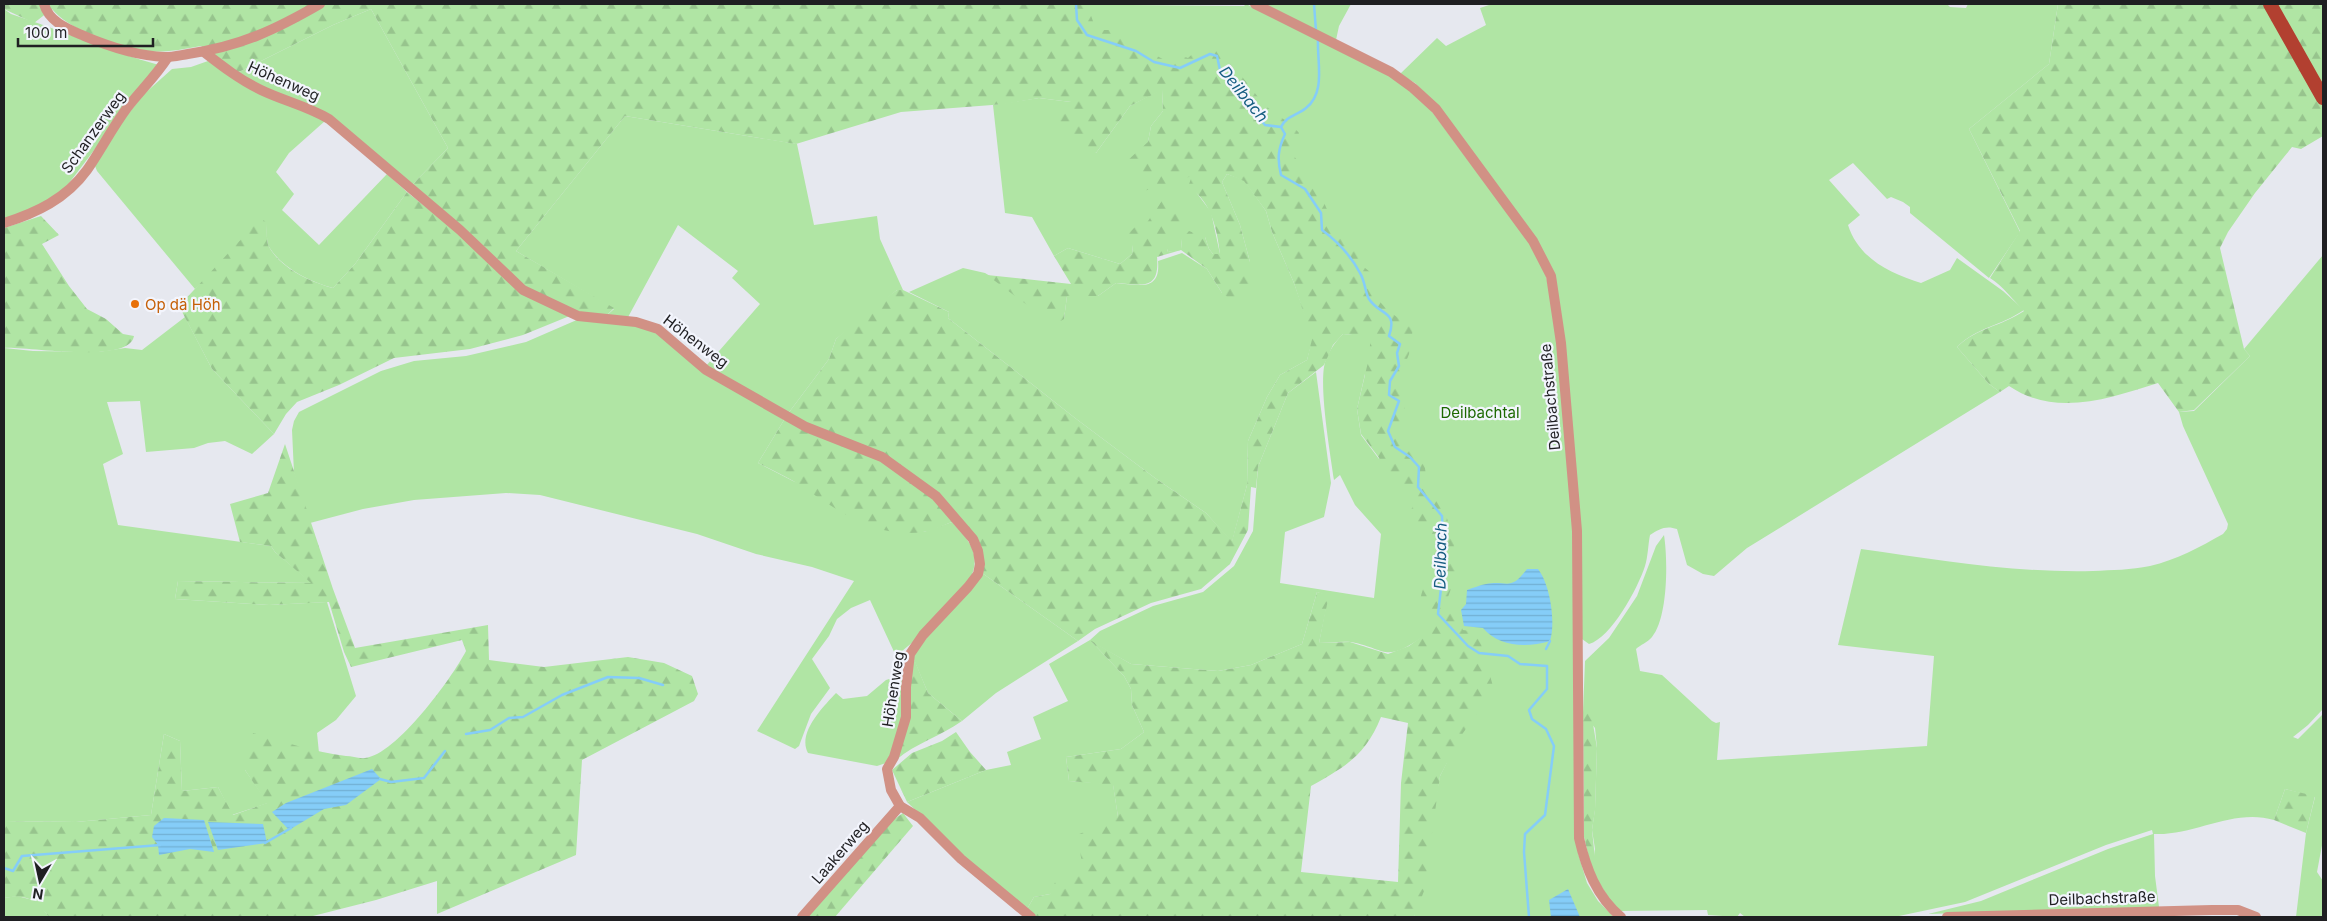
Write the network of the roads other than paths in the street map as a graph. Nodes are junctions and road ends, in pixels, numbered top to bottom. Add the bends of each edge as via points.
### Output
1 (44, 4) edge
2 (320, 4) edge
3 (1255, 4) edge
4 (2270, 4) edge
5 (204, 52) junction
6 (168, 57) junction
7 (2323, 98) edge
8 (4, 223) edge
9 (900, 806) junction
10 (802, 917) edge
11 (1031, 917) edge
12 (1621, 917) edge
13 (1947, 917) edge
14 (2256, 917) edge

1 - 6 street via 54,20 65,28 107,46 137,54
2 - 5 street via 278,29
3 - 12 street, Deilbachstraße via 1391,72 1436,109 1533,241 1551,276 1561,343 1577,531 1579,838 1586,866 1601,895
4 - 7 main road
5 - 6 street
5 - 9 street, Höhenweg via 240,79 329,119 460,230 524,290 578,316 636,322 658,329 706,370 806,428 882,457 936,496 973,539 980,564 978,574 968,587 923,635 910,654 906,717 887,769 891,790
6 - 8 street, Schanzerweg via 127,108 87,170 71,188 32,214
9 - 10 street, Laakerweg
9 - 11 street via 920,818 961,860
13 - 14 street, Deilbachstraße via 2238,910

